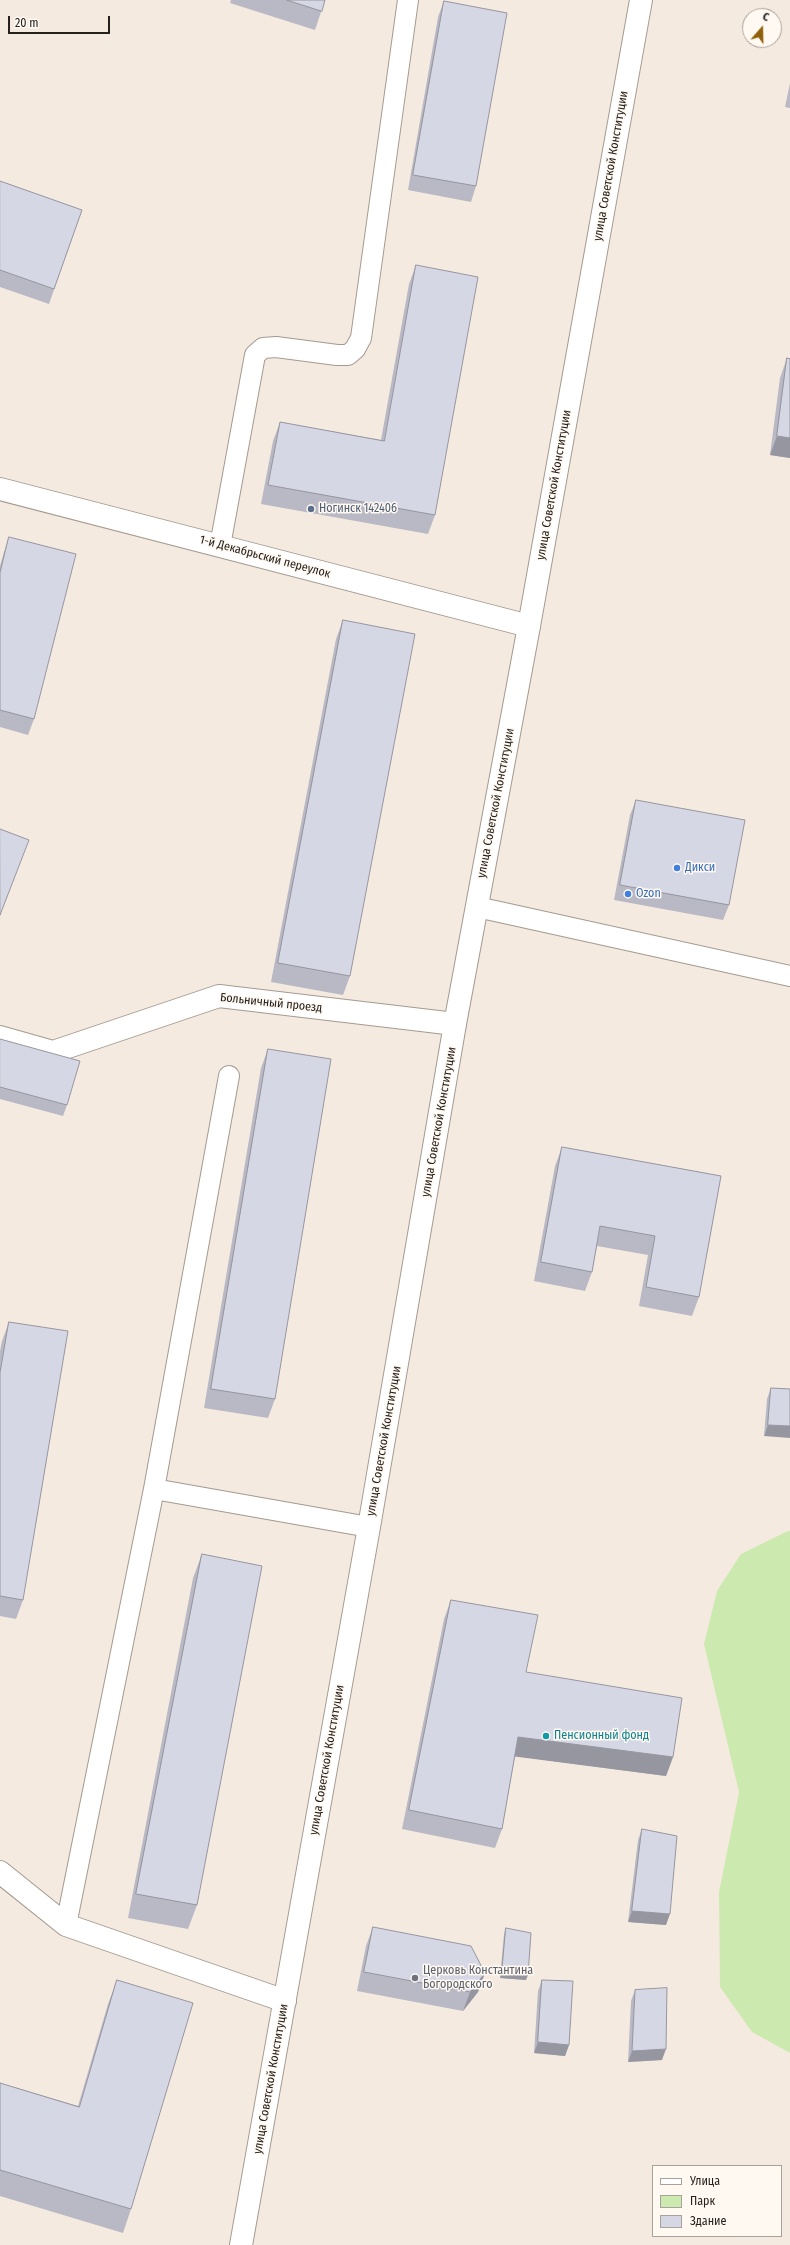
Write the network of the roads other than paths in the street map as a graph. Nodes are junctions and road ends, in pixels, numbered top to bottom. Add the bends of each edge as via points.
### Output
1 (408, 0) edge
2 (641, 0) edge
3 (0, 489) edge
4 (220, 546) junction
5 (529, 626) junction
6 (477, 907) junction
7 (790, 976) edge
8 (455, 1024) junction
9 (0, 1037) edge
10 (229, 1076) dead end
11 (154, 1489) junction
12 (369, 1527) junction
13 (0, 1872) edge
14 (66, 1925) junction
15 (285, 2001) junction
16 (241, 2245) edge

1 - 4 lane via 361,338 355,350 348,355 276,347 263,348 256,355
2 - 5 street, улица Советской Конституции
3 - 4 street, 1-й Декабрьский переулок
4 - 5 street, 1-й Декабрьский переулок
5 - 6 street, улица Советской Конституции
6 - 7 lane
6 - 8 street, улица Советской Конституции
8 - 9 street, Больничный проезд via 219,996 53,1052
8 - 12 street, улица Советской Конституции
10 - 11 lane
11 - 12 lane
11 - 14 lane
12 - 15 street, улица Советской Конституции
13 - 14 street
14 - 15 street
15 - 16 street, улица Советской Конституции

